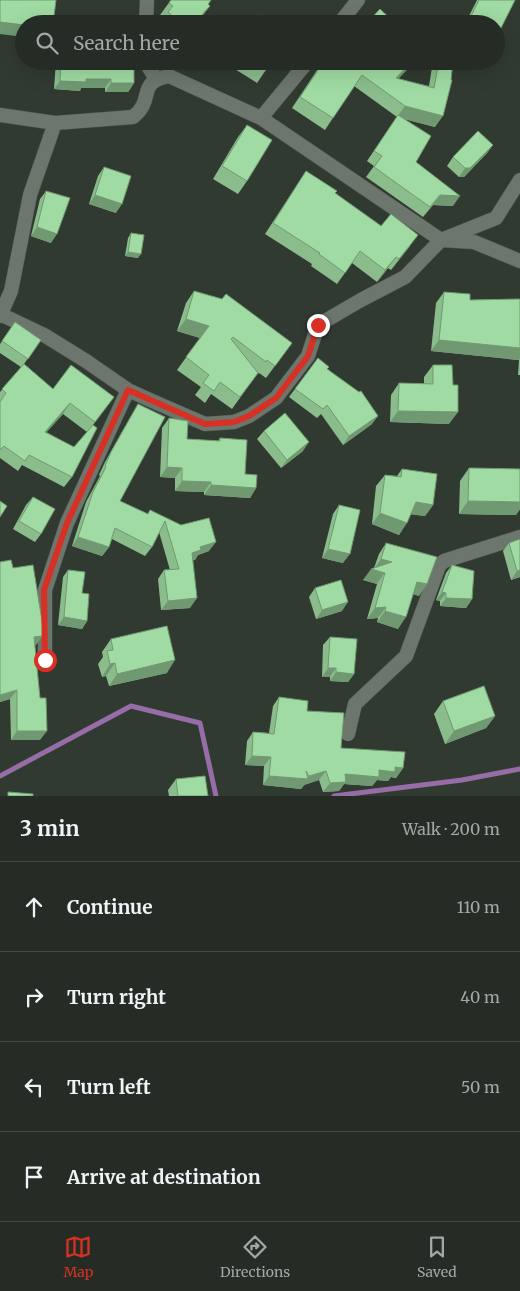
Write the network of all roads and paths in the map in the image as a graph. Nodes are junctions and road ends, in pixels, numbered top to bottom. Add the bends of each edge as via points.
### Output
1 (147, 0) edge
2 (358, 0) edge
3 (146, 15) edge
4 (346, 15) edge
5 (150, 70) edge
6 (300, 70) edge
7 (156, 79) junction
8 (0, 115) edge
9 (260, 118) junction
10 (55, 123) junction
11 (520, 180) edge
12 (442, 240) junction
13 (520, 261) edge
14 (0, 314) edge
15 (128, 390) junction
16 (520, 537) edge
17 (45, 660) dead end
18 (348, 734) dead end

1 - 3 street
2 - 4 street
5 - 7 street
6 - 9 street
7 - 9 street via 169,76
7 - 10 street via 149,85 140,112 133,117
8 - 10 street
9 - 12 street
10 - 14 street via 30,195 11,291
11 - 12 street via 496,218
12 - 13 street via 474,242
12 - 15 street via 404,277 318,325 308,356 276,398 249,416 234,422 205,424
14 - 15 street via 44,335
15 - 17 street via 67,523 44,590
16 - 18 street via 444,561 438,566 406,656 355,704

